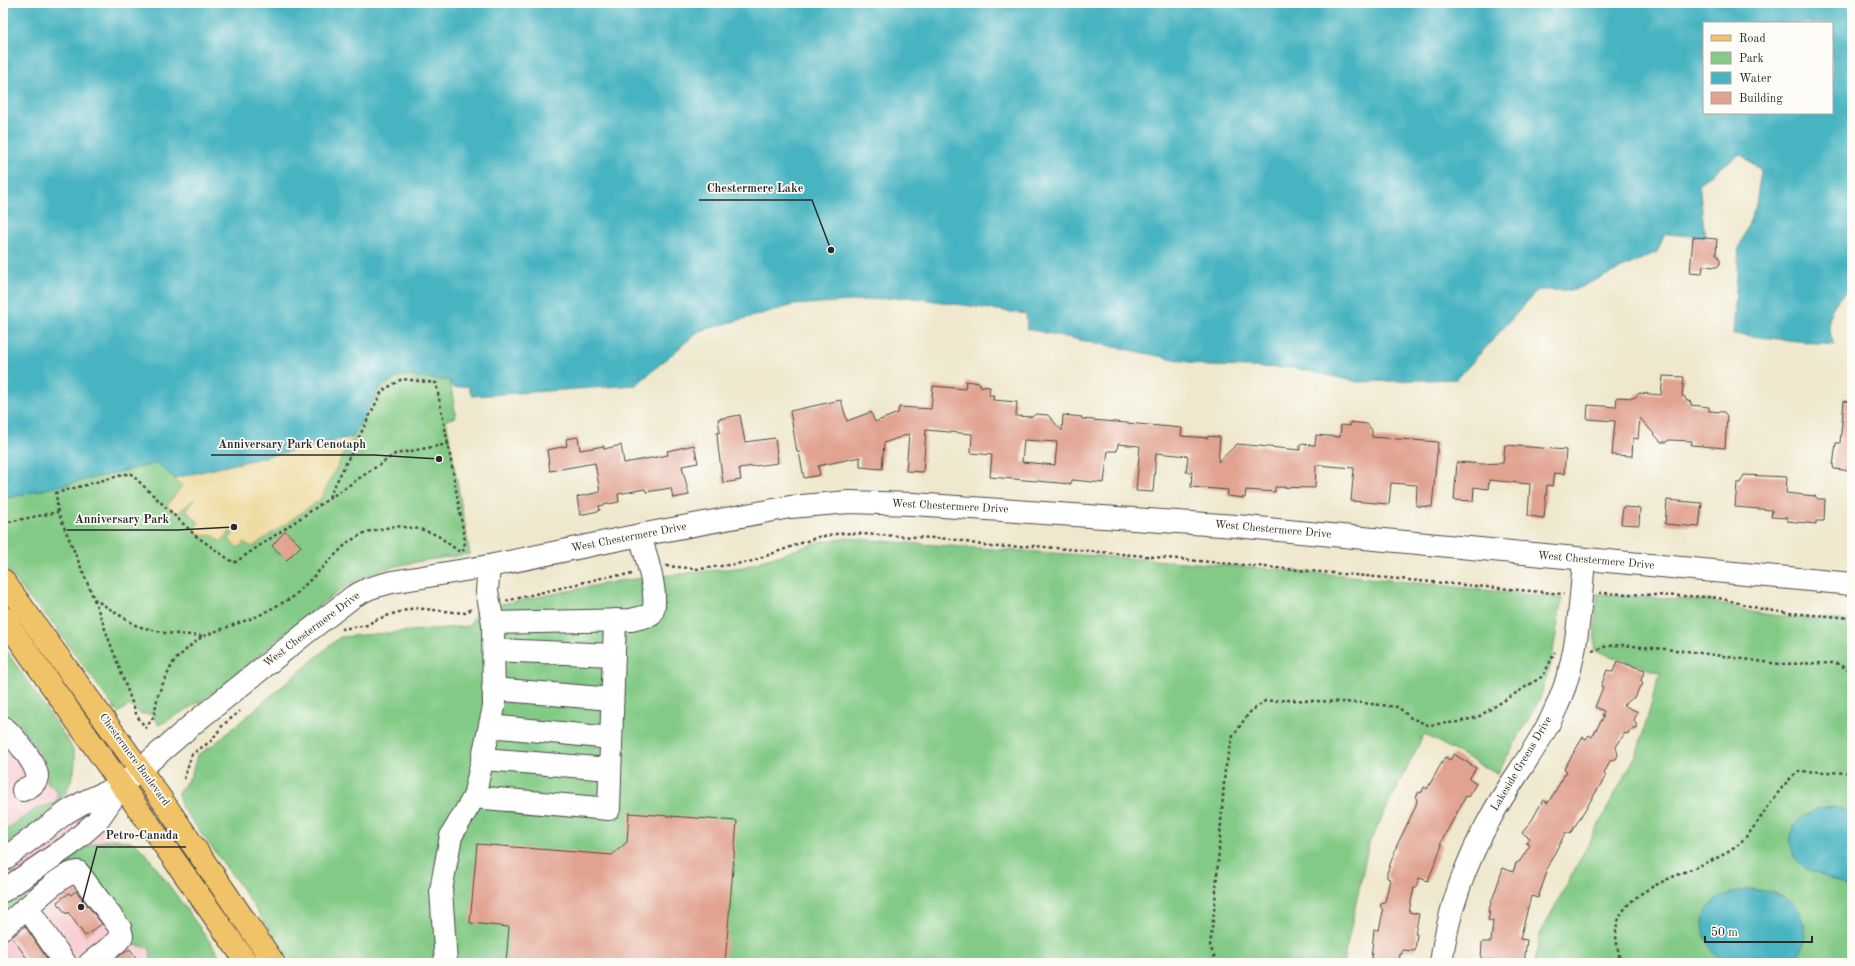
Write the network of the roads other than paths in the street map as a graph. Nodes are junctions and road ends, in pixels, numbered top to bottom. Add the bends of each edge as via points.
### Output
1 (640, 535) junction
2 (1584, 560) junction
3 (489, 566) junction
4 (3, 580) edge
5 (1852, 584) edge
6 (3, 616) edge
7 (615, 620) junction
8 (493, 623) junction
9 (494, 650) junction
10 (614, 655) junction
11 (493, 689) junction
12 (612, 699) junction
13 (490, 726) junction
14 (3, 727) edge
15 (611, 738) junction
16 (483, 759) junction
17 (610, 769) junction
18 (140, 770) junction
19 (122, 785) junction
20 (23, 790) dead end
21 (474, 797) junction
22 (3, 860) edge
23 (3, 891) edge
24 (27, 907) junction
25 (4, 925) edge
26 (65, 963) edge
27 (90, 963) edge
28 (247, 963) edge
29 (274, 963) edge
30 (446, 963) edge
31 (1441, 963) edge

1 - 2 street, West Chestermere Drive via 790,507 849,502 899,503 1236,526
1 - 3 street, West Chestermere Drive
1 - 7 street via 650,571 655,609 652,616
2 - 5 street, West Chestermere Drive
2 - 31 street, Lakeside Greens Drive via 1575,649 1566,683 1552,718 1492,814 1462,876 1446,931
3 - 8 street via 487,591
3 - 18 street, West Chestermere Drive via 392,582 354,596 194,723
4 - 18 main road, Chestermere Boulevard
6 - 19 main road
7 - 8 street
7 - 10 street
8 - 9 street
9 - 10 street
9 - 11 street
10 - 12 street
11 - 12 street
11 - 13 street via 494,707
12 - 15 street
13 - 15 street
13 - 16 street
14 - 20 street via 36,768 37,777 32,785
15 - 17 street
16 - 17 street
16 - 21 street
17 - 21 street via 609,809
18 - 19 street, West Chestermere Drive
18 - 29 main road, Chestermere Boulevard
19 - 22 street, West Chestermere Drive via 86,800
19 - 23 street, West Chestermere Drive via 97,821 70,845
19 - 28 main road
21 - 30 street via 451,836 441,890
24 - 25 street
24 - 26 street
24 - 27 street via 71,872 78,872 120,928 122,936

